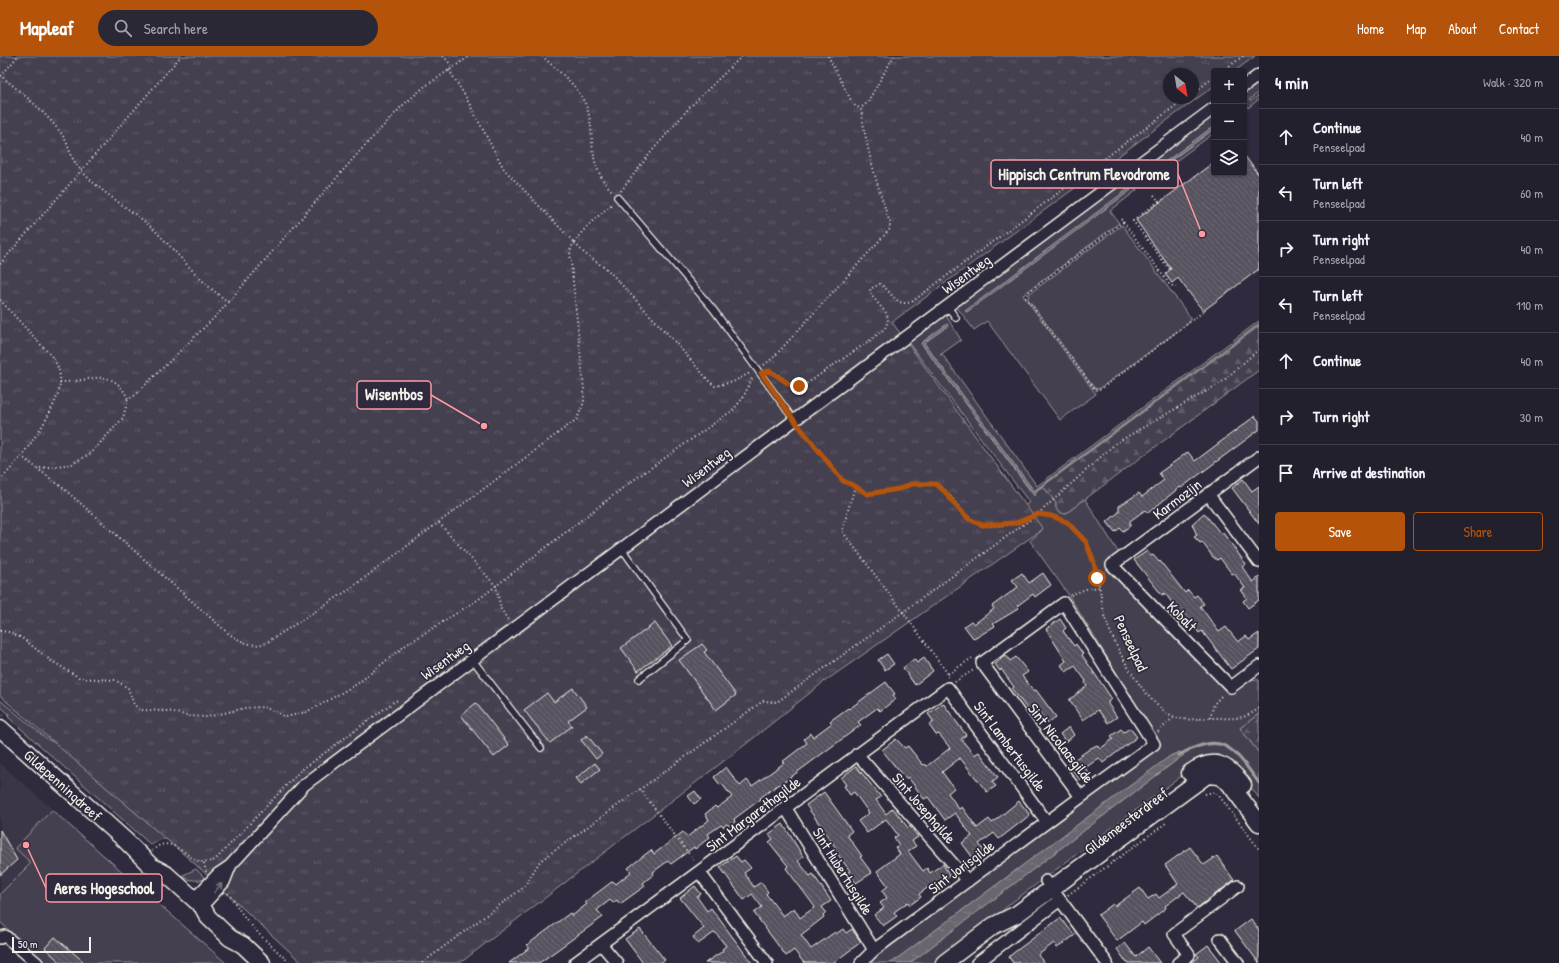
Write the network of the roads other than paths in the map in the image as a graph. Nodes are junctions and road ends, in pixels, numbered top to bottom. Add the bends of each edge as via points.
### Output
1 (1259, 74) edge
2 (1247, 84) edge
3 (1211, 110) edge
4 (1129, 172) junction
5 (1136, 182) dead end
6 (617, 197) road end
7 (947, 306) junction
8 (956, 318) dead end
9 (794, 420) junction
10 (1259, 457) edge
11 (1208, 494) junction
12 (622, 549) junction
13 (1259, 562) edge
14 (1112, 566) joint
15 (472, 659) junction
16 (1259, 667) edge
17 (639, 678) dead end
18 (948, 688) joint
19 (0, 728) edge
20 (540, 748) dead end
21 (857, 754) junction
22 (1081, 797) junction
23 (1259, 806) edge
24 (786, 807) junction
25 (1047, 822) junction
26 (1259, 823) edge
27 (126, 841) junction
28 (700, 873) junction
29 (166, 874) junction
30 (968, 881) junction
31 (1238, 886) dead end
32 (1053, 890) junction
33 (198, 902) junction
34 (0, 938) edge
35 (1220, 939) dead end
36 (600, 944) junction
37 (874, 950) junction
38 (37, 963) edge
39 (262, 963) edge
40 (576, 963) edge
41 (617, 963) edge
42 (767, 963) edge
43 (861, 963) edge
44 (944, 963) edge
45 (977, 963) edge
46 (1107, 963) edge
47 (1178, 963) edge
48 (1238, 963) edge

1 - 2 street
3 - 4 street, Wisentweg
4 - 5 lane
4 - 7 street, Wisentweg
6 - 9 lane via 713,309
7 - 8 lane
7 - 9 street, Wisentweg
9 - 12 street, Wisentweg
10 - 11 street, Karmozijn
11 - 13 street
11 - 14 street, Karmozijn
12 - 15 street, Wisentweg
12 - 17 lane via 688,640
14 - 16 street, Kobalt via 1231,687
15 - 20 lane
15 - 33 street, Wisentweg via 304,785
18 - 21 street, Sint Margarethagilde
18 - 25 street, Sint Lambertusgilde
19 - 27 street, Gildepenningdreef
21 - 24 street, Sint Margarethagilde
21 - 30 street, Sint Josephgilde
22 - 22 street, Sint Nicolaasgilde via 982,663 1064,603 1154,744
22 - 25 street, Sint Jorisgilde
23 - 32 street, Gildemeesterdreef via 1235,774 1225,766 1218,763 1206,764 1194,771
24 - 28 street, Sint Margarethagilde
24 - 37 street, Sint Hubertusgilde
25 - 30 street, Sint Jorisgilde
26 - 32 street, Gildemeesterdreef via 1229,783 1219,776 1208,775
27 - 29 street, Gildepenningdreef via 151,866
27 - 29 street, Gildepenningdreef via 143,848 162,865
28 - 36 street, Sint Margarethagilde
28 - 42 street
29 - 33 street, Gildepenningdreef
30 - 37 street, Sint Jorisgilde
31 - 47 street via 1174,934 1189,955
32 - 44 street, Gildemeesterdreef via 1017,914 993,926
32 - 45 street
32 - 46 street
33 - 39 street, Gildepenningdreef via 208,917 230,938
34 - 38 street via 5,936
35 - 48 street
36 - 40 street, Sint Margarethagilde
36 - 41 street
37 - 43 street, Sint Jorisgilde

